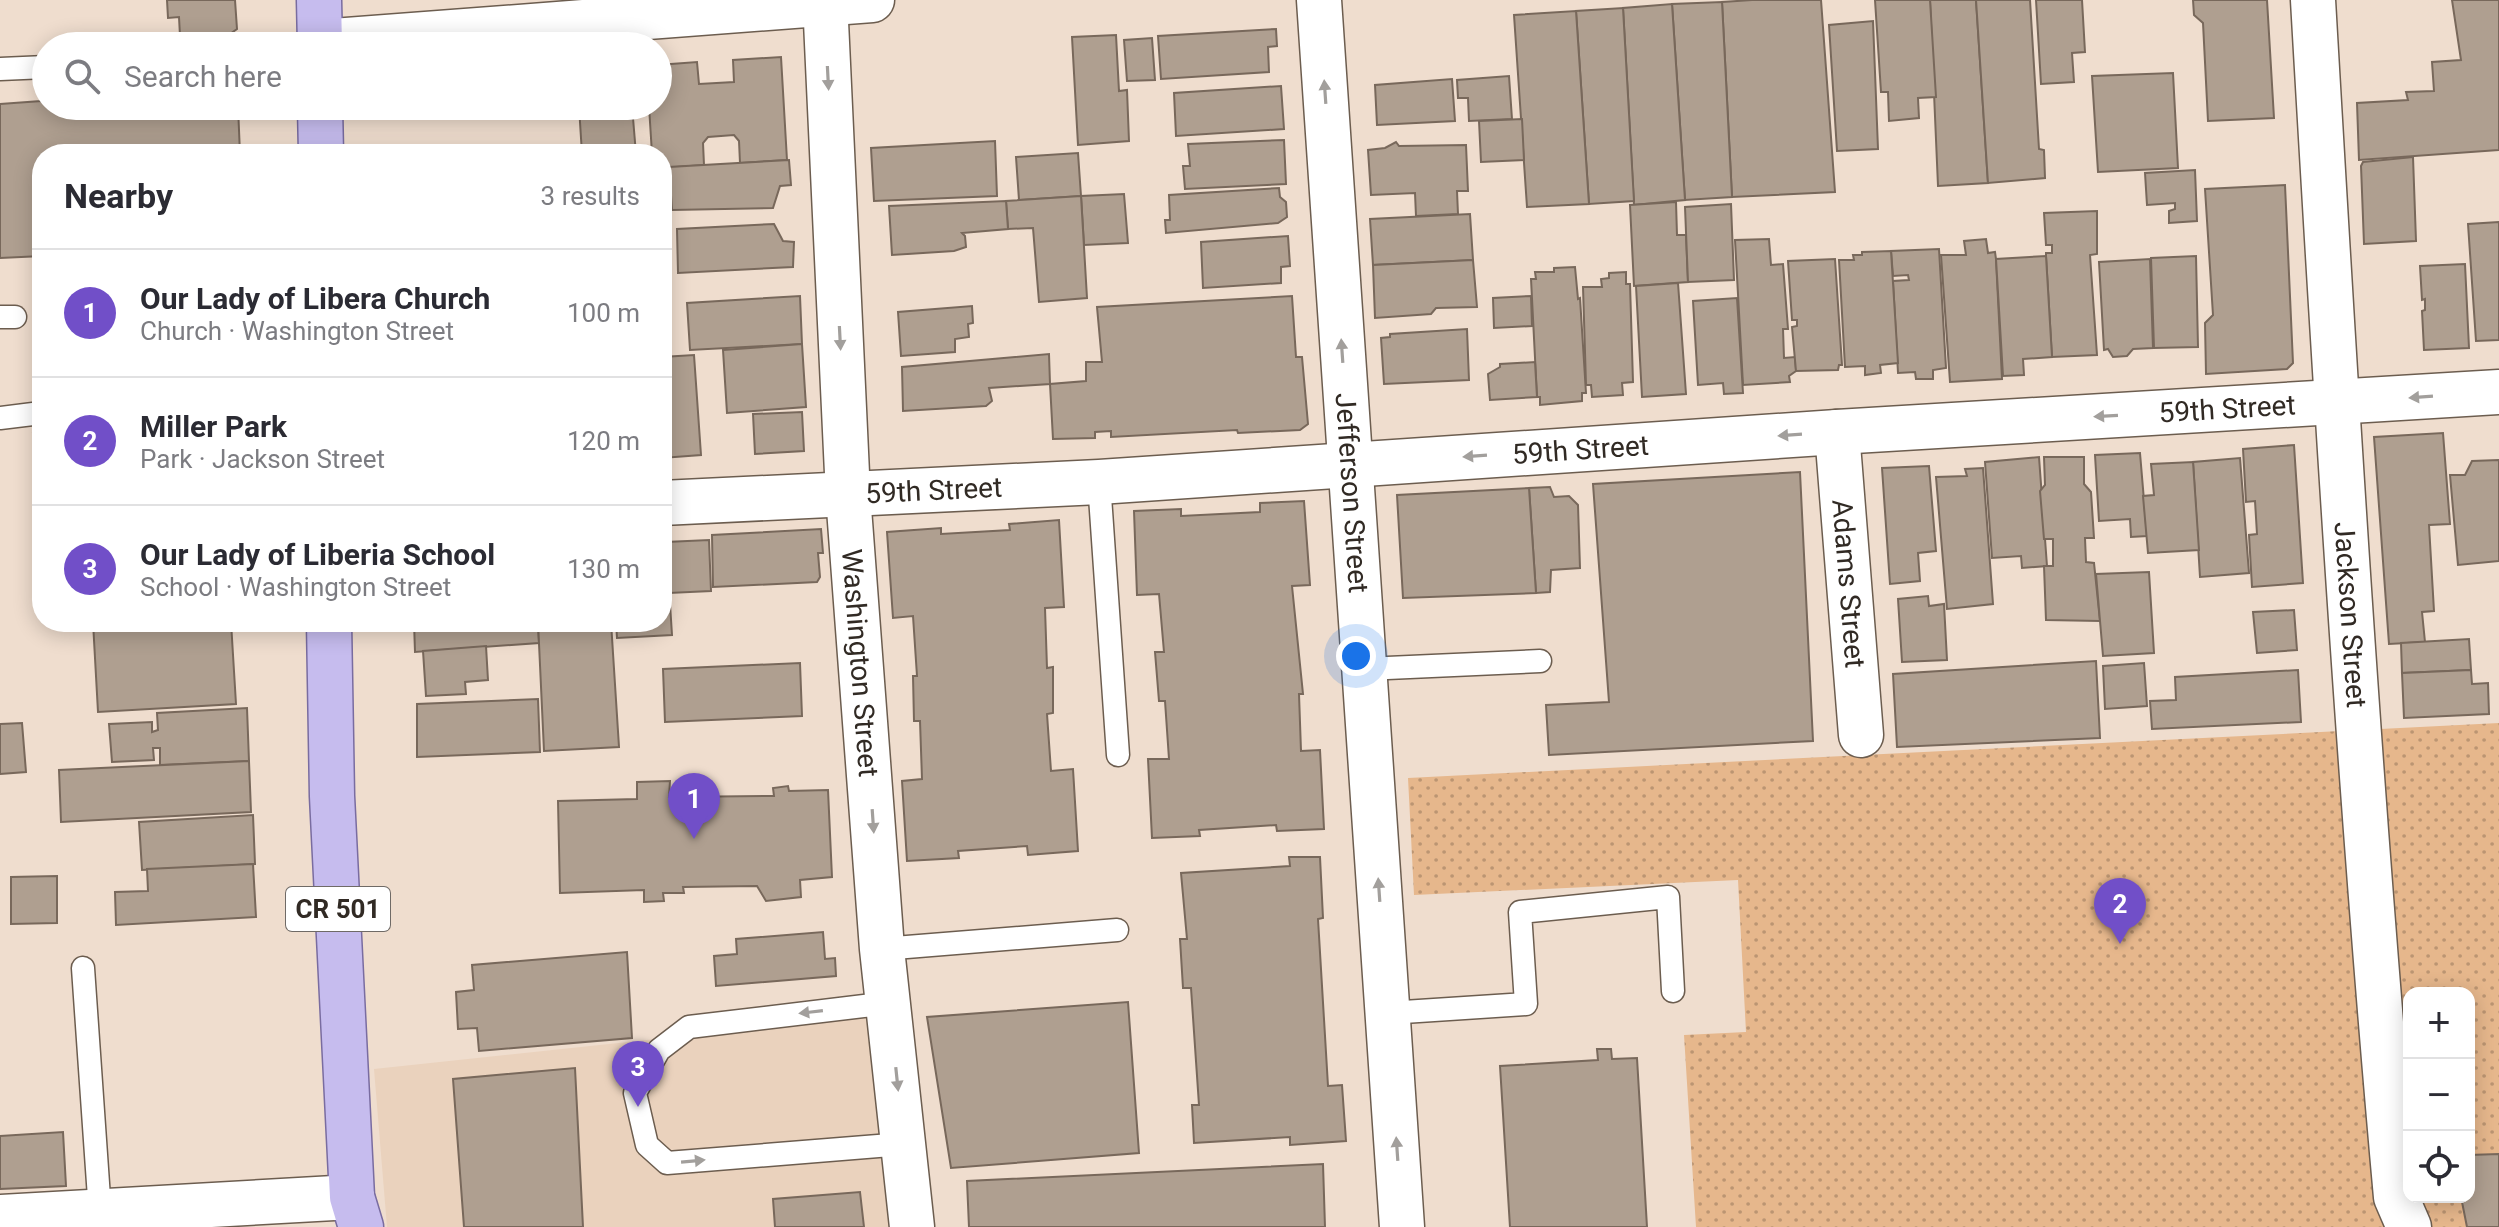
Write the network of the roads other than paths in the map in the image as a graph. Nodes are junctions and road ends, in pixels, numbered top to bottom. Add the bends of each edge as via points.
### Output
1 (872, 0) edge
2 (1319, 0) edge
3 (2313, 0) edge
4 (825, 2) edge
5 (320, 29) edge
6 (32, 68) edge
7 (0, 69) edge
8 (320, 120) edge
9 (321, 144) edge
10 (2499, 392) edge
11 (2337, 403) junction
12 (32, 414) edge
13 (0, 418) edge
14 (1837, 432) junction
15 (1350, 464) junction
16 (1099, 482) junction
17 (848, 495) junction
18 (672, 503) edge
19 (329, 632) edge
20 (1540, 661) dead end
21 (1365, 669) junction
22 (1861, 735) dead end
23 (1118, 755) dead end
24 (1117, 930) dead end
25 (882, 949) junction
26 (83, 968) dead end
27 (1673, 991) dead end
28 (889, 1003) junction
29 (1388, 1013) junction
30 (903, 1144) junction
31 (100, 1212) junction
32 (0, 1217) edge
33 (187, 1217) edge
34 (350, 1217) edge
35 (912, 1227) edge
36 (1402, 1227) edge
37 (2409, 1227) edge

1 - 4 street
15 -> 2 street, Jefferson Street
3 - 11 street, Jackson Street
4 - 5 street
4 -> 17 street, Washington Street
6 - 7 lane
8 - 9 main road
10 -> 11 street, 59th Street
11 -> 14 street, 59th Street
11 - 37 street, Jackson Street via 2376,981 2396,1197
12 - 13 lane
14 -> 15 street, 59th Street
14 - 22 street, Adams Street
15 - 16 street, 59th Street
15 - 21 street, Jefferson Street
16 - 17 street, 59th Street
16 - 23 lane
17 - 18 street, 59th Street
17 -> 25 street, Washington Street
19 - 34 main road, CR 501
20 - 21 lane
29 -> 21 street, Jefferson Street
24 - 25 lane
25 - 28 street, Washington Street
26 - 31 lane
27 - 29 lane via 1668,897 1520,912 1526,1004
28 -> 30 street, Washington Street
28 -> 30 lane via 689,1027 659,1050 635,1093 647,1145 667,1163
36 -> 29 street, Jefferson Street
30 - 35 street, Washington Street
31 - 32 street
31 - 33 street
33 - 34 street

